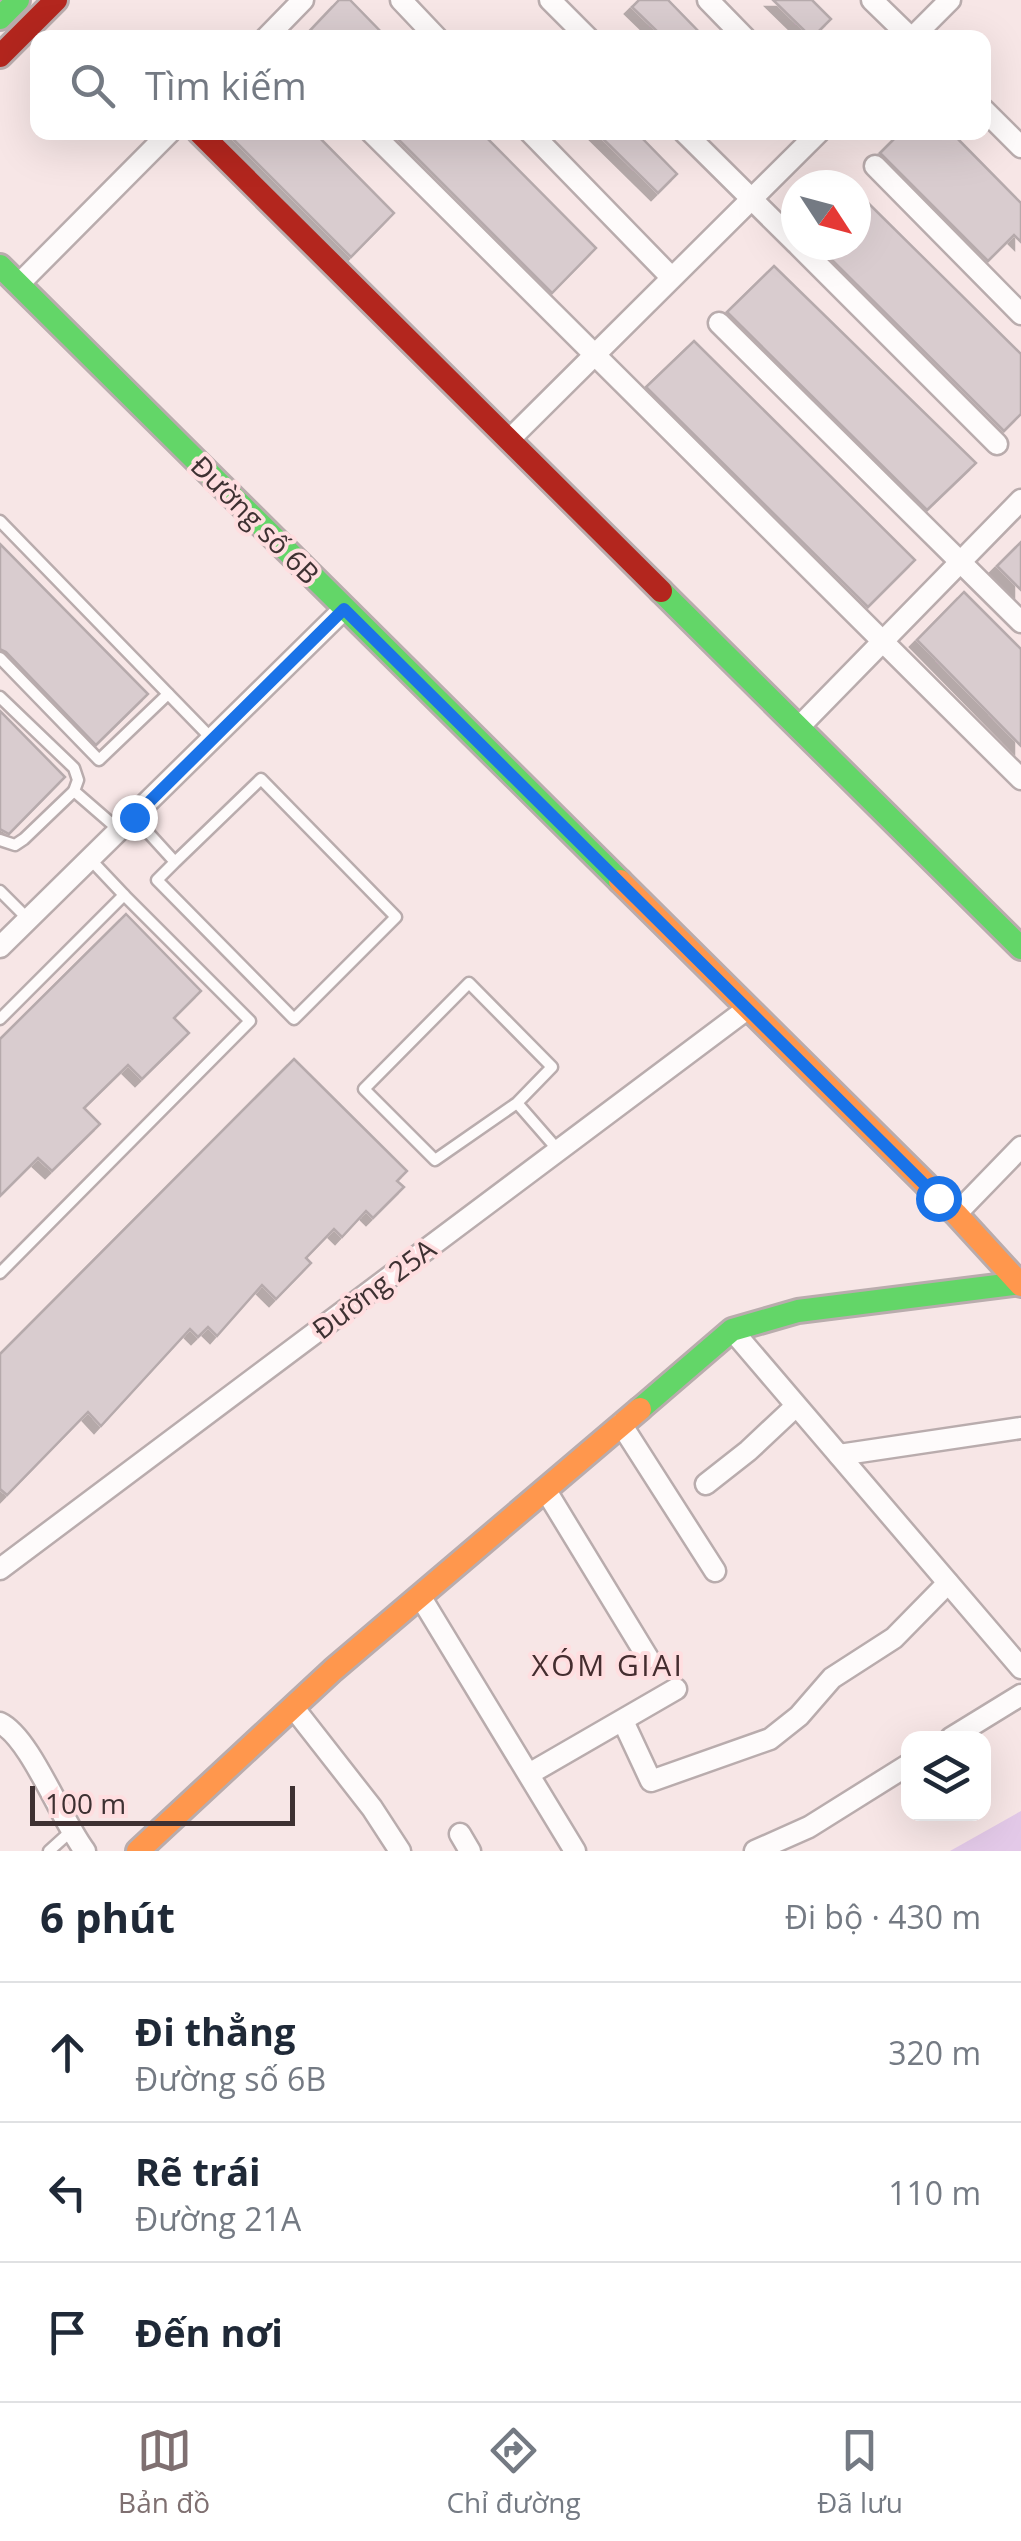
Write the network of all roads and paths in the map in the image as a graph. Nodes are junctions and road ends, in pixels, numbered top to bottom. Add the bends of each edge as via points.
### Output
1 (56, 0) edge
2 (303, 0) edge
3 (401, 0) edge
4 (550, 0) edge
5 (708, 0) edge
6 (872, 0) edge
7 (950, 0) edge
8 (276, 30) edge
9 (429, 30) edge
10 (580, 30) edge
11 (737, 30) edge
12 (904, 30) edge
13 (920, 30) edge
14 (0, 56) edge
15 (991, 117) edge
16 (162, 140) edge
17 (207, 140) edge
18 (379, 140) edge
19 (538, 140) edge
20 (692, 140) edge
21 (811, 140) edge
22 (1021, 147) edge
23 (875, 166) dead end
24 (751, 198) junction
25 (781, 228) edge
26 (813, 260) edge
27 (0, 266) edge
28 (671, 277) junction
29 (18, 285) junction
30 (1021, 314) edge
31 (719, 322) dead end
32 (594, 355) junction
33 (510, 439) junction
34 (997, 444) dead end
35 (1021, 500) edge
36 (0, 522) edge
37 (960, 560) junction
38 (344, 609) junction
39 (1021, 622) edge
40 (882, 640) junction
41 (0, 658) edge
42 (168, 694) junction
43 (0, 698) edge
44 (800, 727) junction
45 (214, 740) junction
46 (1021, 779) edge
47 (74, 791) junction
48 (127, 824) junction
49 (0, 840) edge
50 (90, 859) junction
51 (175, 862) junction
52 (0, 891) edge
53 (124, 894) junction
54 (28, 919) junction
55 (0, 947) edge
56 (1021, 948) edge
57 (747, 1009) junction
58 (0, 1019) edge
59 (517, 1102) junction
60 (1021, 1146) edge
61 (558, 1150) junction
62 (956, 1214) junction
63 (0, 1273) edge
64 (1021, 1284) edge
65 (732, 1330) junction
66 (796, 1406) junction
67 (622, 1424) junction
68 (1021, 1428) edge
69 (839, 1455) junction
70 (706, 1484) dead end
71 (546, 1489) junction
72 (0, 1568) edge
73 (715, 1571) dead end
74 (948, 1582) junction
75 (420, 1596) junction
76 (648, 1658) dead end
77 (1021, 1668) edge
78 (676, 1689) dead end
79 (1021, 1694) edge
80 (293, 1707) junction
81 (623, 1721) junction
82 (0, 1723) edge
83 (961, 1731) edge
84 (901, 1769) edge
85 (529, 1774) junction
86 (70, 1832) junction
87 (50, 1851) edge
88 (84, 1851) edge
89 (138, 1851) edge
90 (400, 1851) edge
91 (575, 1851) edge
92 (755, 1851) edge

1 - 14 street
2 - 8 street
3 - 9 street
4 - 10 street
5 - 11 street
6 - 12 street
7 - 13 street
15 - 22 street
16 - 29 street
17 - 33 street
18 - 32 street
19 - 28 street
20 - 24 street
21 - 24 street
23 - 30 street
24 - 25 street
24 - 28 street
26 - 34 street
27 - 29 street, Đường số 6B
28 - 32 street
29 - 38 street, Đường số 6B
31 - 37 street
32 - 33 street
32 - 40 street
33 - 44 street
35 - 37 street
36 - 42 lane
37 - 39 street
37 - 40 street
38 - 45 street
38 - 57 street, Đường số 6B
40 - 44 street
40 - 46 street
41 - 42 lane via 99,760
42 - 45 lane
43 - 47 lane via 74,768
44 - 56 street
45 - 48 street
47 - 48 lane
47 - 49 lane via 24,840
48 - 50 street
48 - 51 lane
50 - 53 lane
50 - 54 street
51 - 51 lane via 260,779 396,917 294,1019 157,880
52 - 54 lane
53 - 58 lane
53 - 63 lane via 250,1020
54 - 55 street
57 - 61 street, Đường 25A
57 - 62 street, Đường số 6B
59 - 59 lane via 552,1067 469,983 364,1088 435,1160
59 - 61 lane
60 - 62 street
61 - 72 street, Đường 25A
62 - 64 street, Đường số 6B
64 - 65 street via 798,1311
65 - 66 street
65 - 67 street
66 - 69 street
66 - 70 street
67 - 71 street
67 - 73 street
68 - 69 street
69 - 74 street
71 - 75 street
71 - 76 street
74 - 77 street
74 - 81 street via 894,1638 832,1678 770,1739 651,1781
75 - 80 street
75 - 85 street
78 - 81 street
79 - 83 street
80 - 89 street
80 - 90 street
81 - 85 street
82 - 86 street via 24,1747
84 - 92 street via 809,1827
85 - 91 street
86 - 87 lane
86 - 88 street

